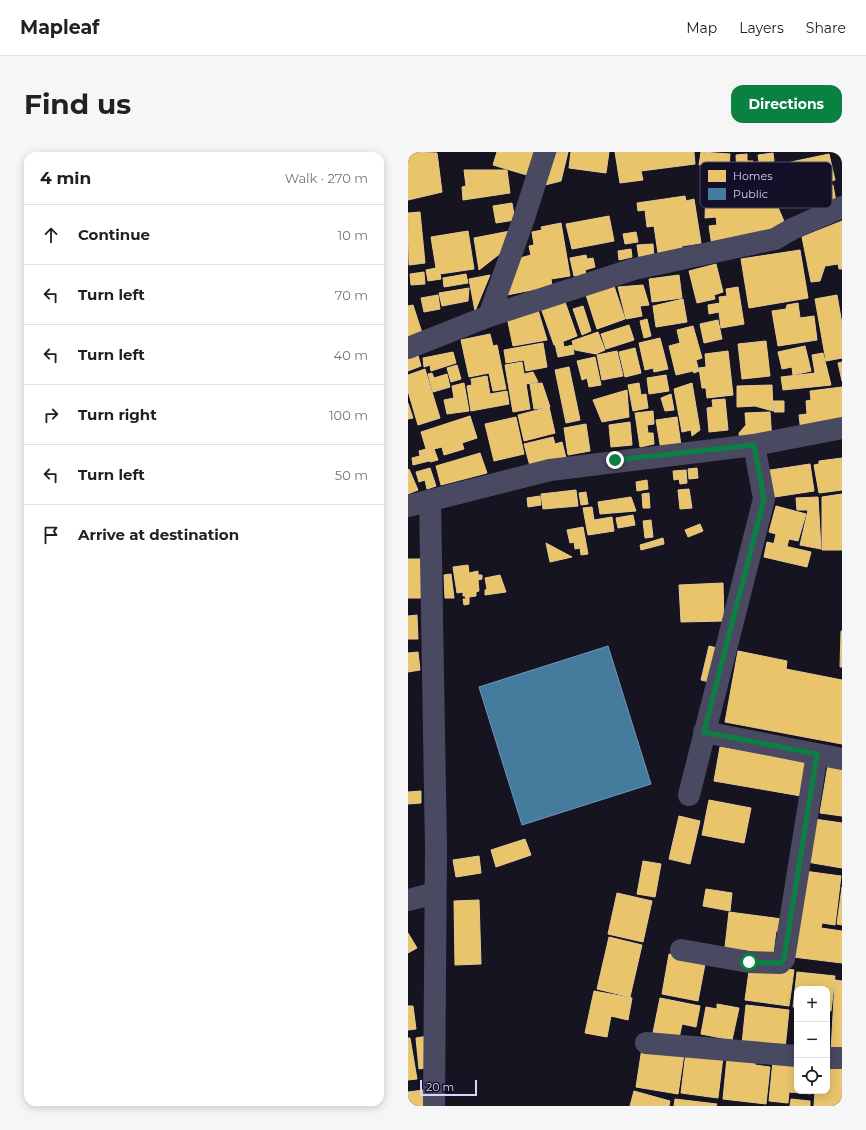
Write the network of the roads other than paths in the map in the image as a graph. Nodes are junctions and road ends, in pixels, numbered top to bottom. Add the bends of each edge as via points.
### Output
1 (545, 152) edge
2 (842, 207) edge
3 (489, 316) junction
4 (408, 348) edge
5 (842, 428) edge
6 (754, 445) junction
7 (430, 500) junction
8 (408, 506) edge
9 (704, 732) junction
10 (817, 754) junction
11 (842, 758) edge
12 (689, 795) dead end
13 (435, 893) junction
14 (408, 900) edge
15 (681, 950) dead end
16 (646, 1043) dead end
17 (794, 1056) edge
18 (830, 1058) edge
19 (842, 1058) edge
20 (434, 1106) edge

1 - 3 street
2 - 3 street via 775,239 634,269
3 - 4 street
5 - 6 street
6 - 7 street via 550,470
6 - 9 street via 764,499
7 - 8 street
7 - 13 street
9 - 10 street
9 - 12 street
10 - 11 street
10 - 15 street via 784,959 780,963 749,962
13 - 14 street
13 - 20 street
16 - 17 street
18 - 19 street

